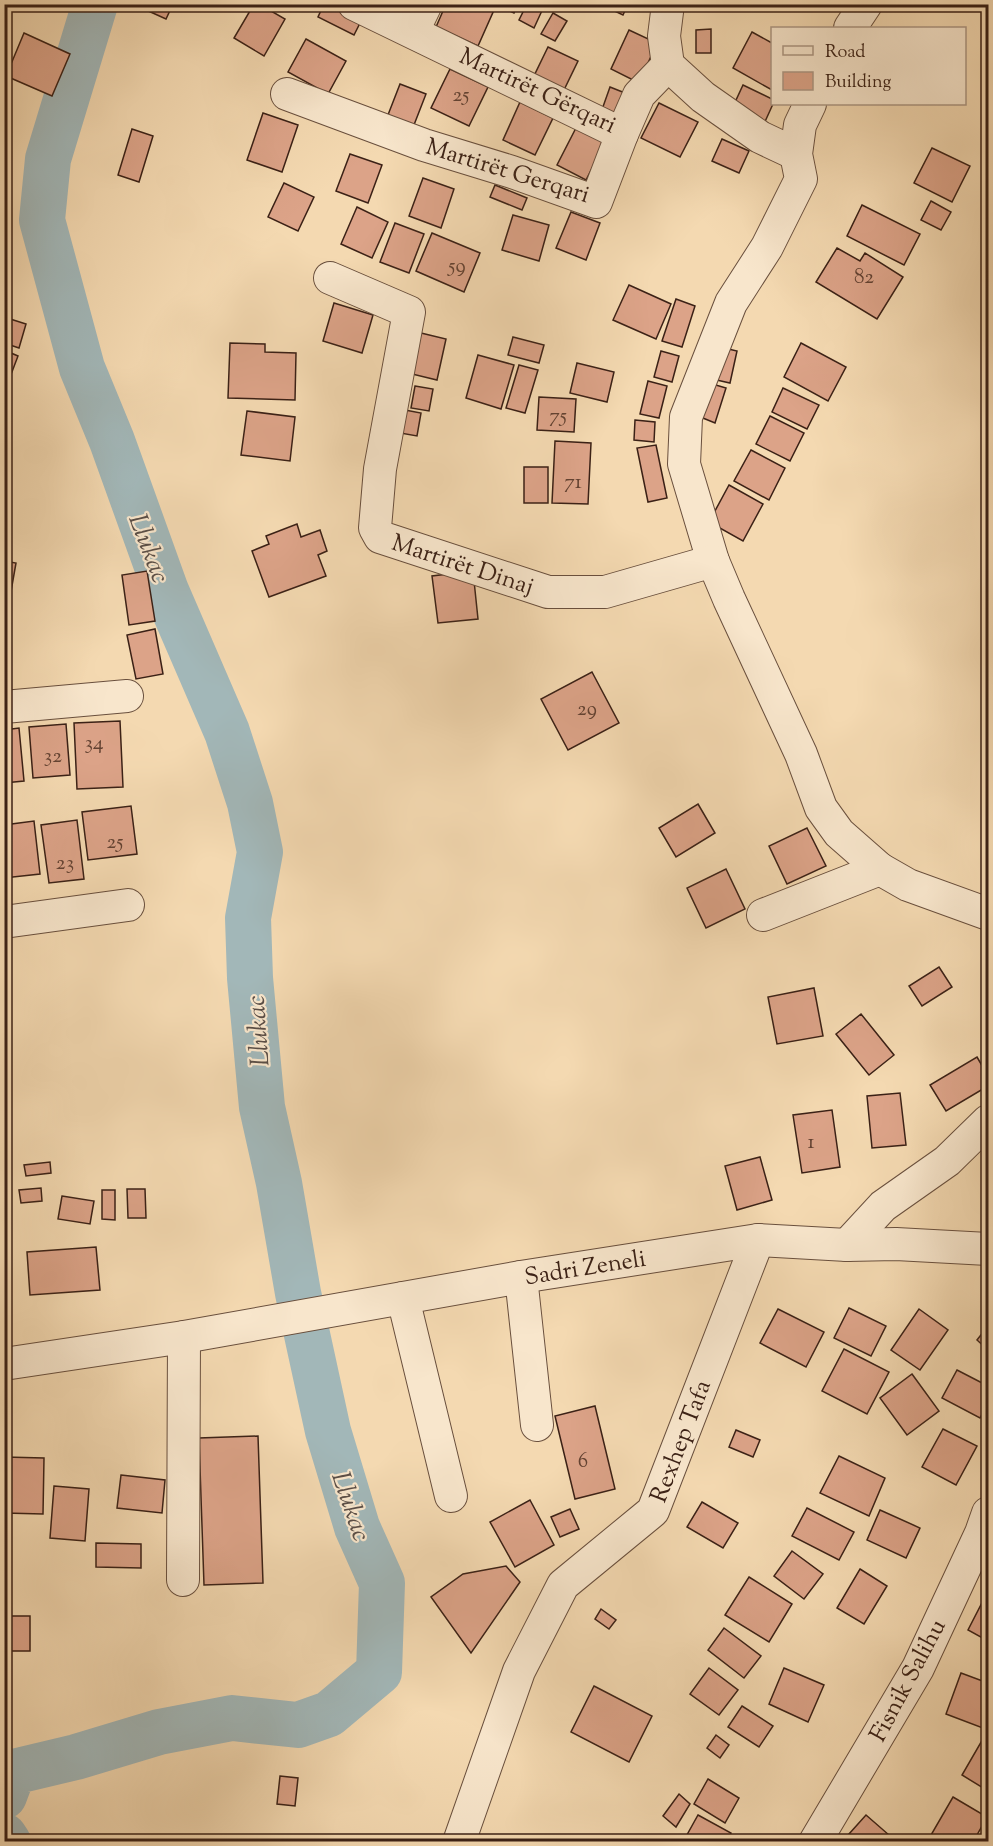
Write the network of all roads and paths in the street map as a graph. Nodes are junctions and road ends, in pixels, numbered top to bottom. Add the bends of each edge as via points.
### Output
1 (354, 4) edge
2 (668, 4) edge
3 (866, 4) edge
4 (419, 18) edge
5 (851, 27) edge
6 (668, 65) junction
7 (287, 94) dead end
8 (810, 105) edge
9 (622, 134) junction
10 (796, 154) junction
11 (330, 278) dead end
12 (713, 561) junction
13 (127, 696) dead end
14 (4, 707) edge
15 (880, 869) junction
16 (128, 905) dead end
17 (988, 914) edge
18 (764, 915) dead end
19 (4, 922) edge
20 (988, 1121) edge
21 (758, 1240) junction
22 (847, 1245) junction
23 (988, 1249) edge
24 (521, 1277) junction
25 (403, 1299) junction
26 (184, 1337) junction
27 (4, 1364) edge
28 (537, 1425) dead end
29 (450, 1496) dead end
30 (988, 1513) edge
31 (183, 1580) dead end
32 (459, 1842) edge
33 (815, 1842) edge

1 - 4 street, Martirët Gërqari
2 - 6 street via 664,36
3 - 5 street
4 - 9 street, Martirët Gërqari via 522,86
6 - 9 street, Martirët Gërqari via 639,94
6 - 10 street via 703,97 760,137
7 - 9 street, Martirët Gerqari via 596,202
8 - 10 street via 800,125
10 - 12 street via 801,179 767,247 731,303 686,417 684,464
11 - 12 street, Martirët Dinaj via 409,312 380,469 375,528 380,537 548,592 605,592
12 - 15 street via 801,754 821,808 839,833
13 - 14 street
15 - 17 street via 908,885
15 - 18 street
16 - 19 street
20 - 22 street via 947,1161 883,1206
21 - 22 street, Sadri Zeneli
21 - 24 street, Sadri Zeneli
21 - 32 street, Rexhep Tafa via 653,1512 563,1585 519,1671
22 - 23 street, Sadri Zeneli
24 - 25 street, Sadri Zeneli
24 - 28 street
25 - 26 street, Sadri Zeneli
25 - 29 street
26 - 27 street, Sadri Zeneli
26 - 31 street
30 - 33 street, Fisnik Salihu via 918,1668

